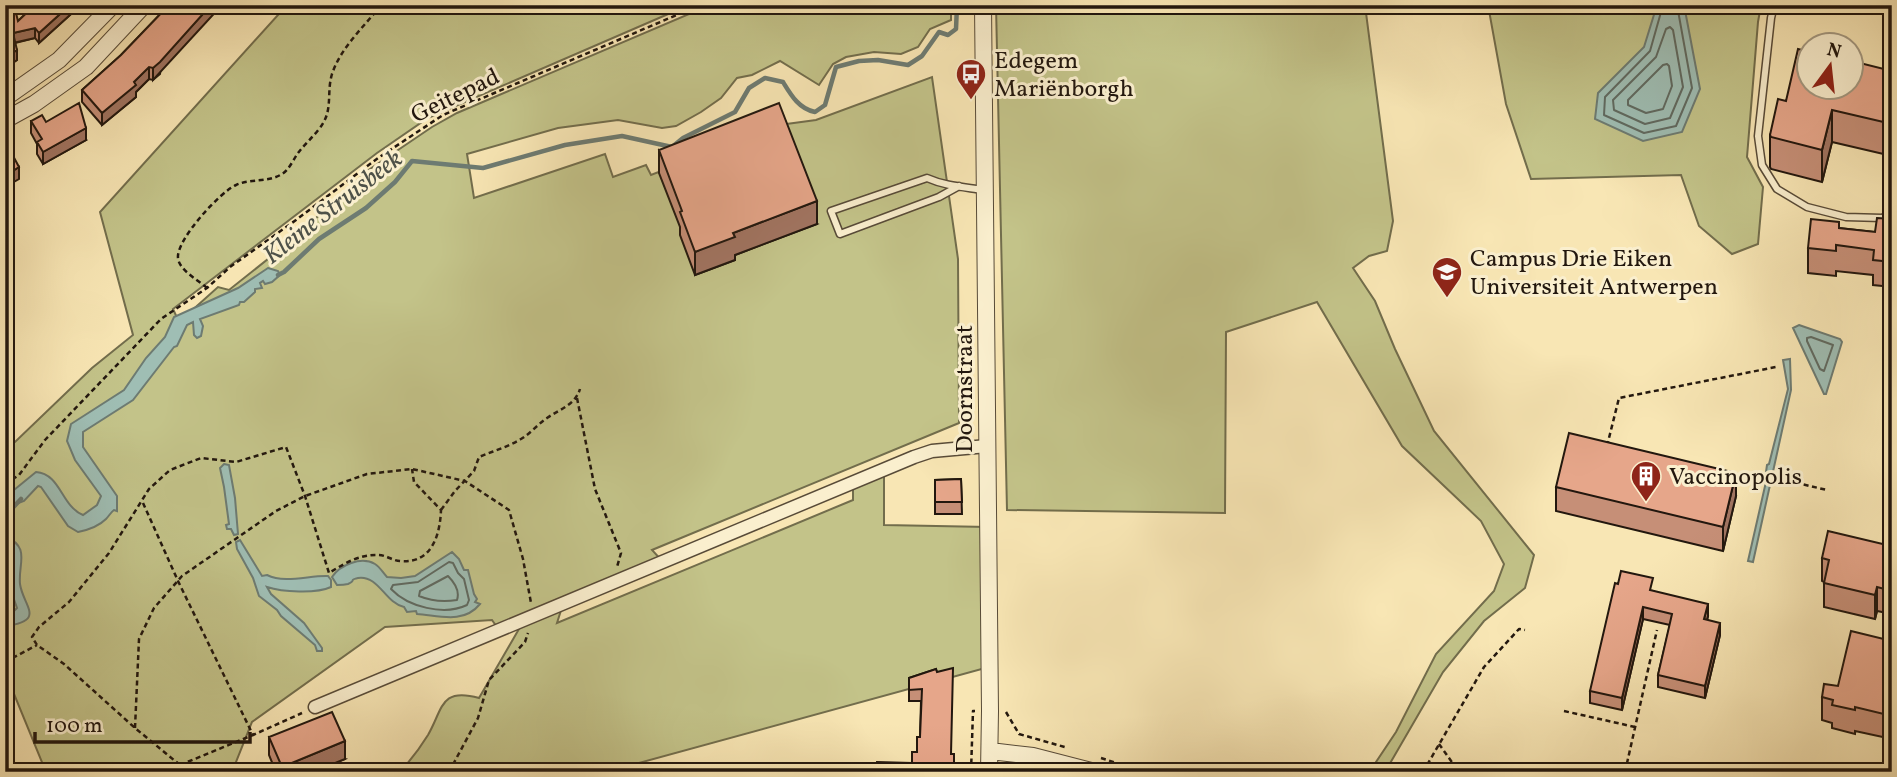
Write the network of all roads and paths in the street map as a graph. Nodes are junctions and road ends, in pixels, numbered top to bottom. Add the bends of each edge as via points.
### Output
1 (113, 5) edge
2 (144, 5) edge
3 (381, 5) edge
4 (700, 5) edge
5 (983, 5) edge
6 (1774, 5) edge
7 (5, 98) edge
8 (5, 120) edge
9 (959, 186) junction
10 (985, 190) junction
11 (1892, 214) edge
12 (207, 288) junction
13 (1776, 367) dead end
14 (580, 389) dead end
15 (577, 398) junction
16 (987, 446) junction
17 (1606, 447) edge
18 (412, 470) junction
19 (1754, 473) dead end
20 (465, 481) junction
21 (5, 484) edge
22 (1828, 490) dead end
23 (305, 496) junction
24 (142, 501) junction
25 (441, 510) junction
26 (611, 573) dead end
27 (178, 581) junction
28 (534, 616) junction
29 (1525, 630) dead end
30 (1657, 630) dead end
31 (37, 645) junction
32 (5, 662) edge
33 (315, 707) joint
34 (1564, 711) dead end
35 (1635, 727) junction
36 (135, 728) junction
37 (253, 736) junction
38 (1439, 744) junction
39 (990, 751) junction
40 (180, 765) junction
41 (178, 772) edge
42 (449, 772) edge
43 (989, 772) edge
44 (1095, 772) edge
45 (1423, 772) edge
46 (1459, 772) edge
47 (1625, 772) edge

1 - 7 street via 59,60
2 - 8 street via 86,67
3 - 12 path via 341,54 331,76 326,120 285,173 239,183 188,231 178,260
4 - 12 path, Geitepad via 443,115 377,158
5 - 10 street, Doornstraat
6 - 11 lane via 1758,136 1762,164 1777,189 1808,206 1846,217
9 - 9 lane via 927,178 831,211 839,234
9 - 10 lane
10 - 16 street, Doornstraat
12 - 21 path, Geitepad via 161,319 45,440 19,475
13 - 17 path via 1619,398
14 - 15 path
15 - 20 path via 522,438 479,457
15 - 26 path via 595,489 621,553
16 - 28 street via 914,457
16 - 39 street, Doornstraat
18 - 20 path
18 - 23 path via 367,474
18 - 25 path via 414,482
19 - 22 path
20 - 25 path
20 - 28 path via 509,510
23 - 24 path via 286,447 236,462 201,458 170,470
23 - 25 path via 329,573 354,558 381,555 399,562 416,560 436,541
23 - 27 path via 276,511
24 - 27 path
24 - 31 path via 109,553 69,602 39,627 32,637
27 - 36 path via 154,608 139,639
27 - 37 path
28 - 33 street
28 - 42 path via 525,642 489,680 478,718
29 - 38 path via 1519,629 1484,667
30 - 35 path
31 - 32 path
31 - 36 path
33 - 37 path
34 - 35 path
35 - 47 path
36 - 40 path
37 - 40 path
38 - 45 path
38 - 46 path
39 - 43 street, Doornstraat
39 - 44 street via 1033,756
40 - 41 path

